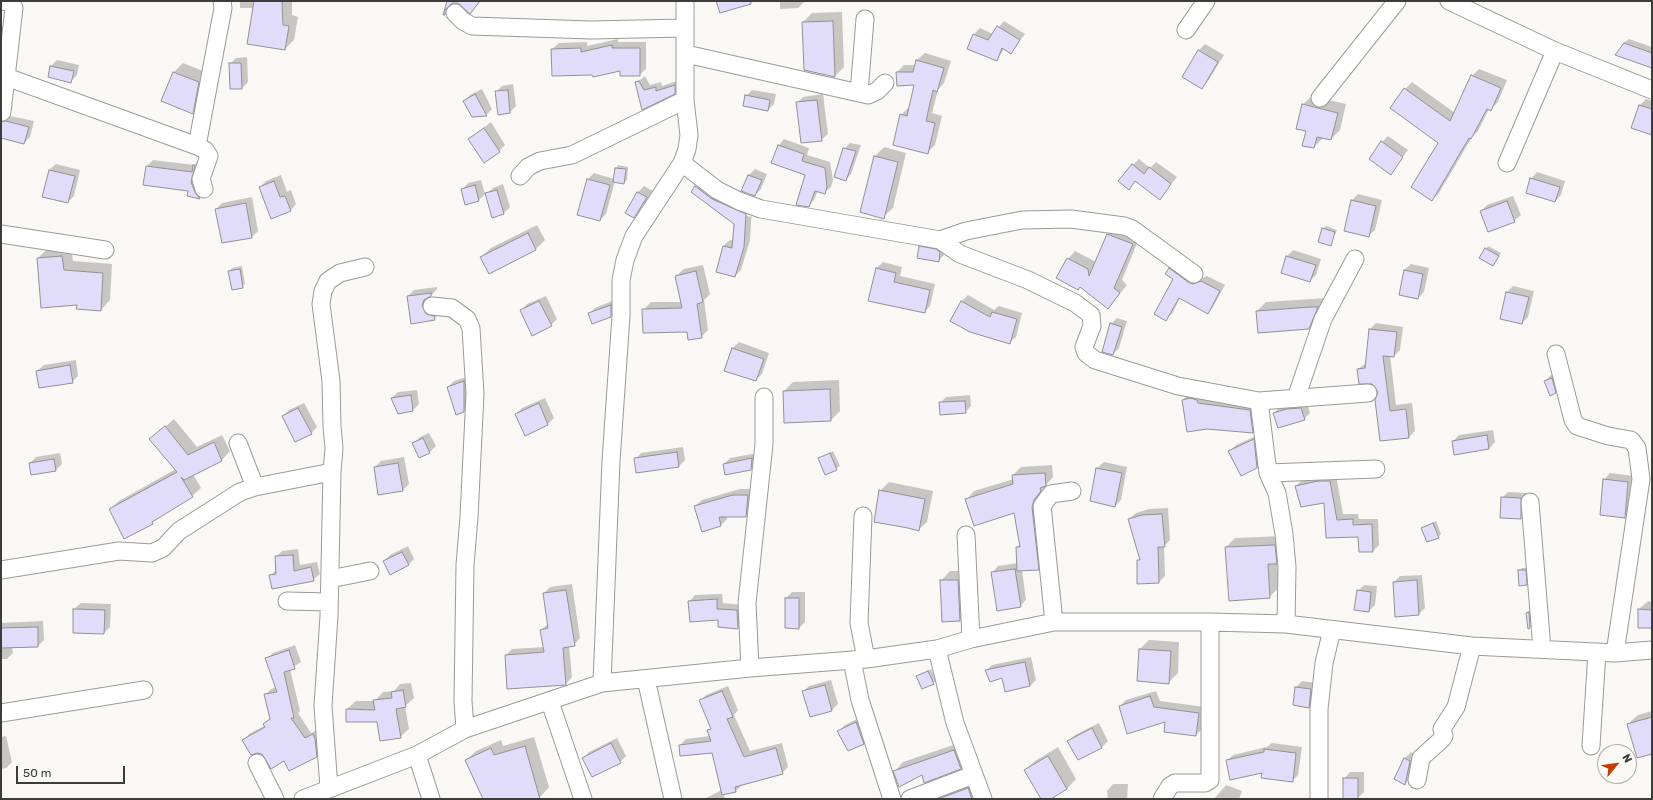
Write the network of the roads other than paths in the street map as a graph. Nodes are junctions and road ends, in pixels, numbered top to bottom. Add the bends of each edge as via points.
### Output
1 (1, 1) edge
2 (222, 1) edge
3 (686, 1) edge
4 (1206, 1) edge
5 (1397, 1) edge
6 (1449, 1) edge
7 (455, 14) dead end
8 (866, 19) dead end
9 (685, 28) junction
10 (1186, 30) dead end
11 (1556, 51) junction
12 (686, 54) junction
13 (3, 76) edge
14 (885, 83) dead end
15 (1651, 89) edge
16 (859, 93) junction
17 (1320, 98) dead end
18 (685, 100) junction
19 (2, 112) edge
20 (197, 146) junction
21 (682, 163) junction
22 (1507, 163) dead end
23 (520, 176) dead end
24 (204, 189) dead end
25 (1, 234) edge
26 (940, 240) junction
27 (104, 250) dead end
28 (1355, 258) dead end
29 (365, 267) dead end
30 (1194, 274) dead end
31 (432, 306) dead end
32 (1556, 354) dead end
33 (1368, 393) dead end
34 (764, 397) dead end
35 (1296, 398) junction
36 (1259, 401) junction
37 (238, 444) dead end
38 (1376, 469) dead end
39 (332, 472) junction
40 (1268, 473) junction
41 (255, 487) junction
42 (1072, 491) dead end
43 (1530, 502) dead end
44 (863, 516) dead end
45 (966, 535) dead end
46 (1, 570) edge
47 (370, 571) dead end
48 (330, 579) junction
49 (287, 601) dead end
50 (329, 602) junction
51 (1054, 622) junction
52 (1210, 622) junction
53 (1286, 624) junction
54 (1332, 630) junction
55 (971, 638) junction
56 (1472, 646) junction
57 (937, 649) junction
58 (1542, 649) junction
59 (1652, 650) edge
60 (1597, 652) junction
61 (1614, 653) junction
62 (859, 659) junction
63 (750, 668) junction
64 (646, 679) junction
65 (602, 683) junction
66 (144, 690) dead end
67 (550, 702) junction
68 (1, 713) edge
69 (465, 729) junction
70 (1591, 746) dead end
71 (417, 755) junction
72 (257, 763) dead end
73 (973, 775) junction
74 (1417, 780) dead end
75 (330, 788) junction
76 (275, 799) edge
77 (303, 799) edge
78 (431, 799) edge
79 (583, 799) edge
80 (673, 799) edge
81 (892, 799) edge
82 (910, 799) edge
83 (983, 799) edge
84 (1162, 799) edge
85 (1319, 799) edge

1 - 13 street via 9,2 14,8
2 - 20 street via 223,8
3 - 9 street
4 - 10 street
5 - 17 street
6 - 11 street
7 - 9 street via 472,26 591,30
8 - 16 street
9 - 12 street
11 - 15 street
11 - 22 street
12 - 16 street
12 - 18 street
13 - 19 street
13 - 20 street
14 - 16 street via 868,95
18 - 21 street via 690,135
18 - 23 street via 572,155 540,161 528,167
20 - 24 street via 209,156 201,179
21 - 26 street via 718,190 761,209
21 - 65 street via 634,236 621,280
25 - 27 street
26 - 30 street via 966,231 1022,220 1070,219 1124,226 1132,229
26 - 36 street via 960,254 1028,280 1075,303 1091,315 1092,326 1084,347 1086,353 1095,360 1178,386
28 - 35 street via 1323,319
29 - 39 street via 340,273 328,281 321,304 332,381
31 - 69 street via 452,308 467,319 471,328 475,394 465,565
32 - 61 street via 1573,420 1577,426 1631,440 1638,453 1641,479
33 - 35 street
34 - 63 street via 764,444 746,603
35 - 36 street
36 - 40 street
37 - 41 street
38 - 40 street
39 - 41 street
39 - 48 street
40 - 53 street via 1277,493 1284,534 1287,567
41 - 46 street via 227,499 179,531 163,548 152,553 119,551
42 - 51 street via 1051,494 1042,506
43 - 58 street
44 - 62 street
45 - 55 street
47 - 48 street
48 - 50 street
49 - 50 street
50 - 75 street via 323,706
51 - 52 street
51 - 55 street
52 - 53 street
52 - 84 street via 1210,780 1205,783 1175,783
53 - 54 street
54 - 56 street
54 - 85 street via 1324,663 1319,708
55 - 57 street
56 - 58 street
56 - 74 street via 1456,707 1442,729 1442,739 1421,758
57 - 62 street
57 - 73 street via 955,723
58 - 60 street
59 - 61 street
60 - 61 street
60 - 70 street
62 - 63 street
62 - 81 street via 860,700
63 - 64 street
64 - 65 street
64 - 80 street
65 - 67 street
66 - 68 street
67 - 69 street
67 - 79 street
69 - 71 street
71 - 75 street
71 - 78 street
72 - 76 street
73 - 82 street
73 - 83 street
75 - 77 street

